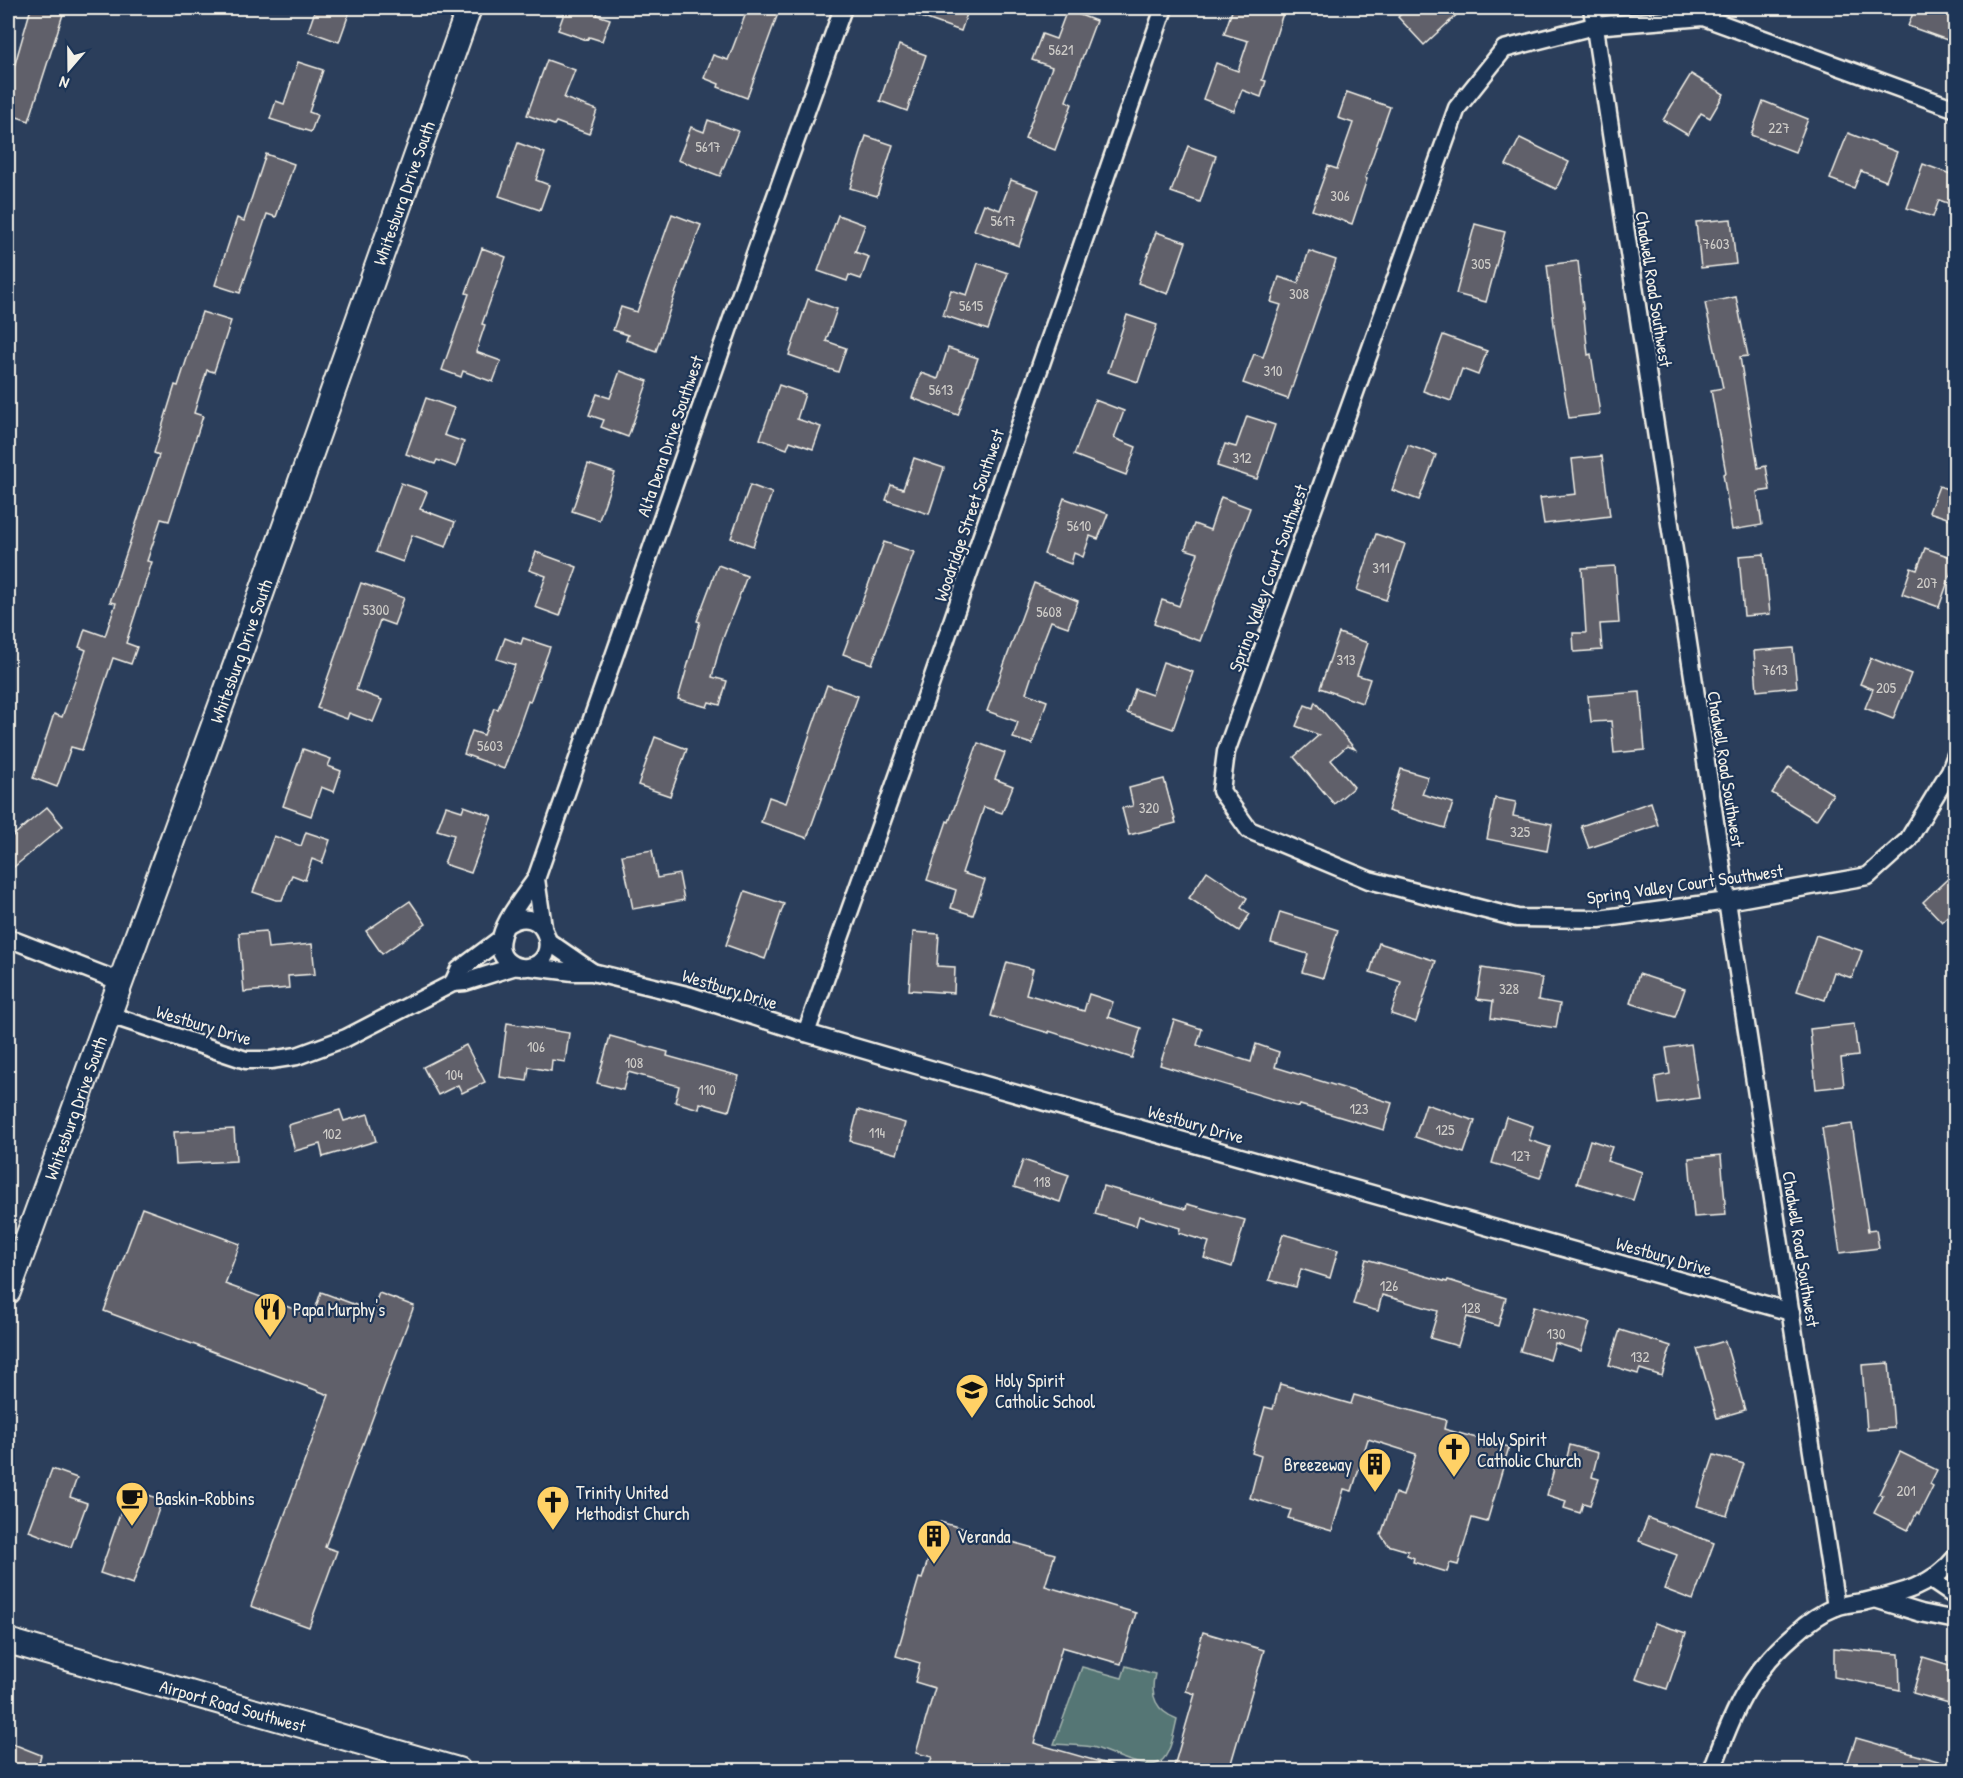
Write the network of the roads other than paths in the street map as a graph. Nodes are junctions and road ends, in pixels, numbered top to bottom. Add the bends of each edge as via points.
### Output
1 (470, 8) edge
2 (843, 8) edge
3 (1164, 8) edge
4 (1592, 8) edge
5 (1594, 26) junction
6 (1956, 108) edge
7 (1956, 755) edge
8 (536, 879) junction
9 (1727, 901) junction
10 (503, 933) junction
11 (546, 935) junction
12 (8, 938) edge
13 (524, 966) junction
14 (592, 972) junction
15 (121, 982) junction
16 (453, 983) junction
17 (110, 1016) junction
18 (806, 1033) junction
19 (8, 1292) edge
20 (1791, 1312) junction
21 (1956, 1557) edge
22 (1931, 1580) junction
23 (1956, 1597) edge
24 (1875, 1599) junction
25 (1836, 1607) junction
26 (1956, 1620) edge
27 (8, 1641) edge
28 (458, 1770) edge
29 (1712, 1770) edge

1 - 15 main road, Whitesburg Drive South
2 - 8 street, Alta Dena Drive Southwest
3 - 18 street, Woodridge Street Southwest
4 - 5 street, Chadwell Road Southwest
5 - 6 street, Spring Valley Court Southwest via 1704,16
5 - 9 street, Chadwell Road Southwest
5 - 9 street, Spring Valley Court Southwest via 1504,49 1457,108 1226,752 1221,791 1249,830 1369,880 1517,918 1599,919
7 - 9 street, Spring Valley Court Southwest via 1908,840 1868,876
8 - 10 street, Alta Dena Drive Southwest
8 - 11 street, Alta Dena Drive Southwest
9 - 20 street, Chadwell Road Southwest
10 - 11 street via 521,918 537,922
10 - 13 street via 503,956
10 - 16 street, Westbury Drive via 459,970
11 - 13 street via 544,957
11 - 14 street, Westbury Drive
12 - 15 street
13 - 14 street, Westbury Drive
13 - 16 street, Westbury Drive
14 - 18 street, Westbury Drive via 691,996
15 - 17 main road, Whitesburg Drive South
16 - 17 street, Westbury Drive via 346,1038 297,1056 271,1060 246,1060
17 - 19 main road, Whitesburg Drive South
18 - 20 street, Westbury Drive
20 - 25 street, Chadwell Road Southwest
21 - 22 street
22 - 23 street
22 - 24 street via 1903,1593
24 - 25 street
24 - 26 street
25 - 29 street via 1775,1651 1748,1686
27 - 28 main road, Airport Road Southwest

